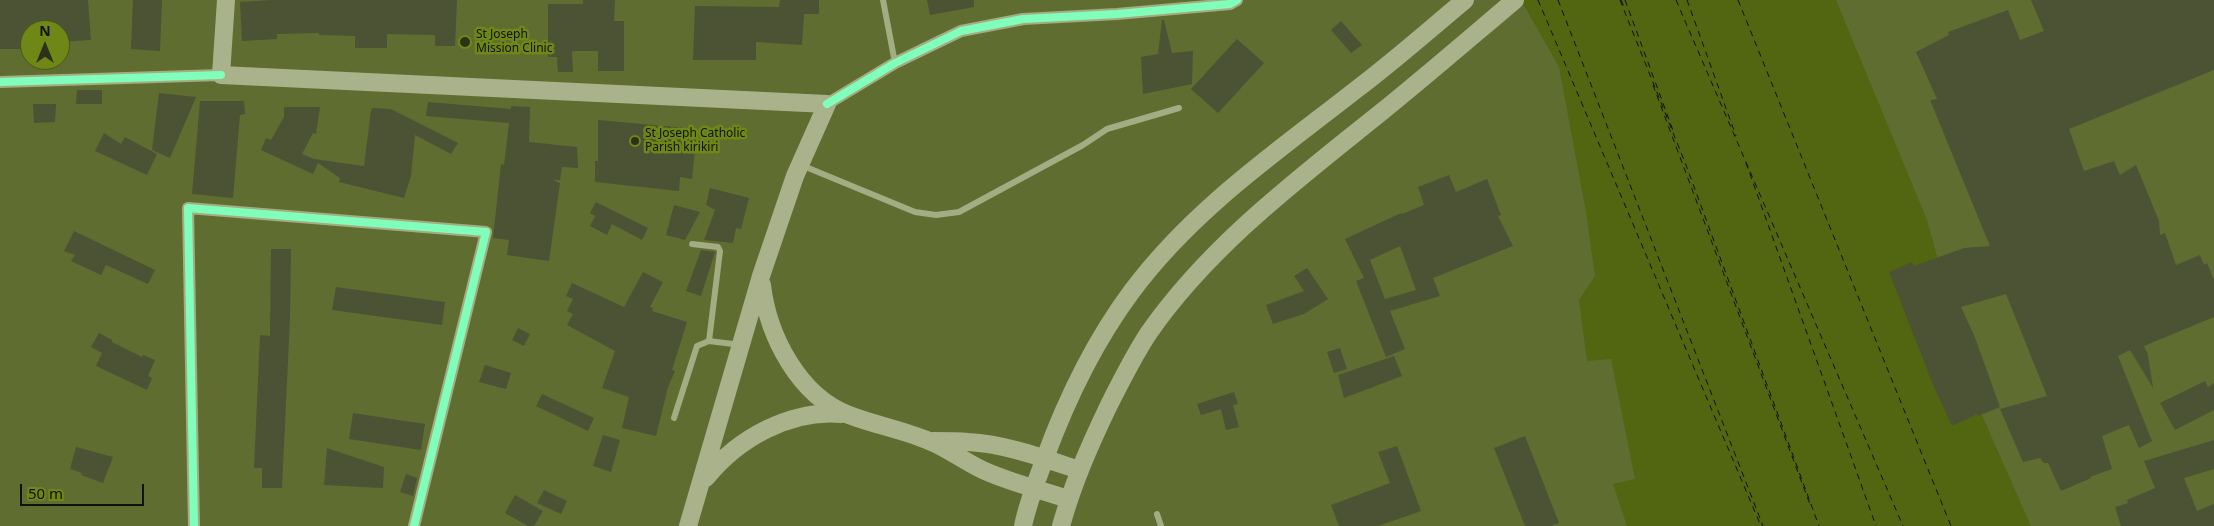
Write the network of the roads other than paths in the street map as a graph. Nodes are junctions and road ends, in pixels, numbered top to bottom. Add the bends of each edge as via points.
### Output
1 (226, 0) edge
2 (883, 0) edge
3 (1237, 0) edge
4 (1465, 0) edge
5 (1515, 0) edge
6 (895, 63) junction
7 (221, 75) junction
8 (0, 82) edge
9 (827, 104) junction
10 (1179, 108) dead end
11 (800, 165) junction
12 (692, 244) dead end
13 (762, 276) junction
14 (708, 341) junction
15 (742, 345) junction
16 (848, 415) junction
17 (674, 418) dead end
18 (930, 441) junction
19 (1045, 459) junction
20 (1079, 470) junction
21 (702, 484) junction
22 (1034, 488) junction
23 (1068, 498) junction
24 (1158, 514) dead end
25 (194, 526) edge
26 (414, 526) edge
27 (688, 526) edge
28 (1023, 526) edge
29 (1061, 526) edge
30 (1161, 526) edge

1 - 7 main road
2 - 6 lane
3 - 6 street via 1230,4 1014,21 961,31
4 - 19 main road via 1253,169 1182,233 1138,283 1089,356 1065,405
5 - 20 main road via 1230,239 1148,335 1119,386
6 - 9 street
7 - 8 street
7 - 9 main road
9 - 11 main road
10 - 11 lane via 1107,129 959,212 936,215 915,212
11 - 13 main road
12 - 14 lane via 718,247 720,251
13 - 15 main road
13 - 16 main road via 764,304 782,349 818,396
14 - 15 lane
14 - 17 lane via 697,346
15 - 21 main road
16 - 18 main road
16 - 21 main road via 826,413 804,417 756,434 734,448
18 - 19 main road via 977,443
18 - 22 main road via 984,471
19 - 20 main road
19 - 22 main road
20 - 23 main road
21 - 27 main road
22 - 23 main road
22 - 28 main road
23 - 29 main road
24 - 30 lane
25 - 26 street via 188,208 486,232

